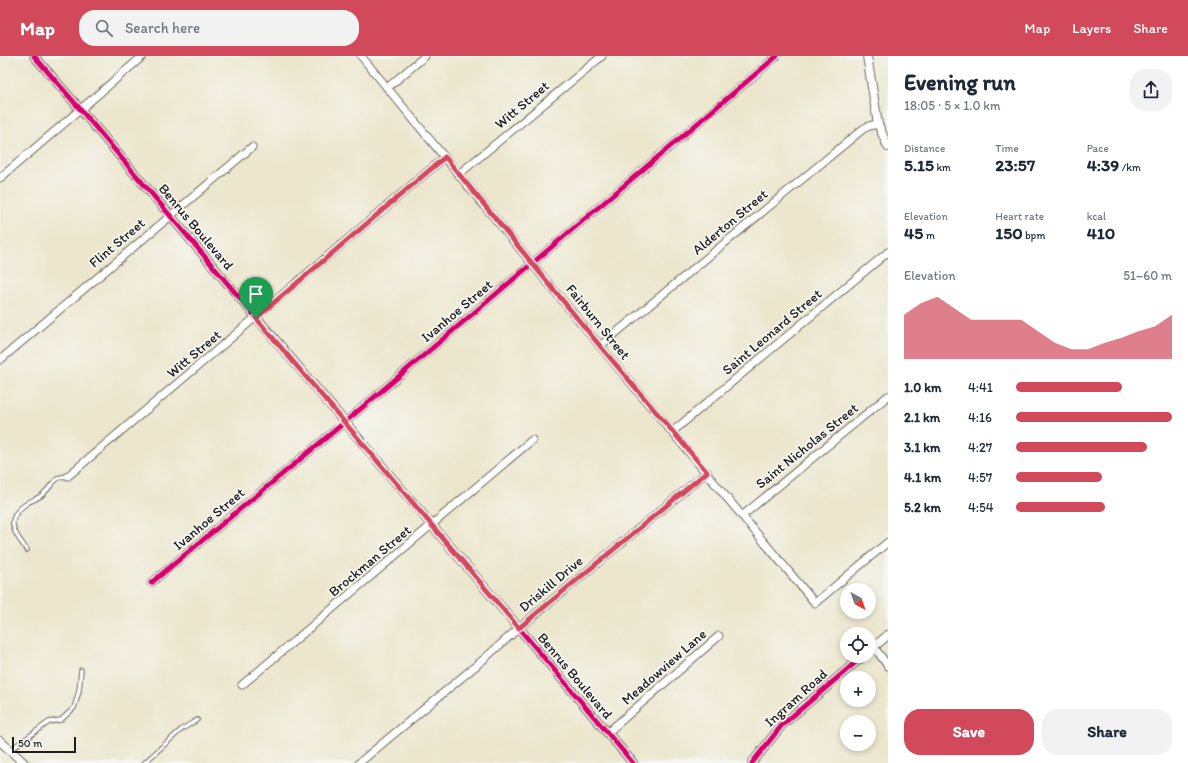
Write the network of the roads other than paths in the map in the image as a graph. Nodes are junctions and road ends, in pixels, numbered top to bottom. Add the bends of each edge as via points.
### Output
1 (34, 56) edge
2 (143, 56) edge
3 (361, 56) edge
4 (425, 56) edge
5 (602, 56) edge
6 (777, 56) edge
7 (867, 56) edge
8 (387, 88) junction
9 (80, 109) junction
10 (878, 124) junction
11 (252, 147) dead end
12 (888, 147) edge
13 (445, 157) junction
14 (459, 174) junction
15 (0, 178) edge
16 (170, 216) junction
17 (888, 252) edge
18 (532, 262) junction
19 (256, 318) junction
20 (600, 346) junction
21 (0, 360) edge
22 (888, 396) edge
23 (345, 422) junction
24 (672, 432) junction
25 (532, 440) dead end
26 (707, 472) junction
27 (68, 476) joint
28 (742, 516) junction
29 (432, 525) junction
30 (888, 542) edge
31 (27, 550) dead end
32 (151, 583) dead end
33 (519, 628) junction
34 (888, 635) edge
35 (719, 636) dead end
36 (876, 645) edge
37 (876, 654) edge
38 (855, 663) edge
39 (888, 666) edge
40 (81, 670) dead end
41 (242, 685) dead end
42 (197, 720) dead end
43 (607, 733) junction
44 (0, 741) edge
45 (9, 751) junction
46 (24, 763) edge
47 (144, 763) edge
48 (359, 763) edge
49 (633, 763) edge
50 (752, 763) edge

1 - 9 street, Benrus Boulevard
2 - 9 street
3 - 8 street, Fairburn Street
4 - 8 street
5 - 14 street, Witt Street
6 - 18 street, Ivanhoe Street
7 - 10 street
8 - 13 street, Fairburn Street
9 - 15 street
9 - 16 street, Benrus Boulevard
10 - 12 street
10 - 20 street, Alderton Street via 863,129
11 - 16 street, Flint Street
13 - 14 street, Fairburn Street
13 - 19 street, Witt Street
14 - 18 street, Fairburn Street
16 - 19 street, Benrus Boulevard
16 - 21 street, Flint Street
17 - 24 street, Saint Leonard Street
18 - 20 street, Fairburn Street
18 - 23 street, Ivanhoe Street
19 - 23 street, Benrus Boulevard
19 - 27 street, Witt Street
20 - 24 street, Fairburn Street
22 - 28 street, Saint Nicholas Street
23 - 29 street, Benrus Boulevard
23 - 32 street, Ivanhoe Street
24 - 26 street, Fairburn Street
25 - 29 street, Brockman Street
26 - 28 street, Fairburn Street
26 - 33 street, Driskill Drive
27 - 31 lane via 60,476 44,494 15,513 12,525 15,534
28 - 30 street, Fairburn Street via 815,603
29 - 33 street, Benrus Boulevard
29 - 41 street, Brockman Street
33 - 43 street, Benrus Boulevard
33 - 48 street, Driskill Drive
34 - 36 street
35 - 43 street, Meadowview Lane
37 - 39 street
38 - 50 street, Ingram Road via 787,721
40 - 45 lane via 74,708 61,720 49,722
42 - 47 lane via 182,729
43 - 49 street, Benrus Boulevard
44 - 45 street
45 - 46 street

